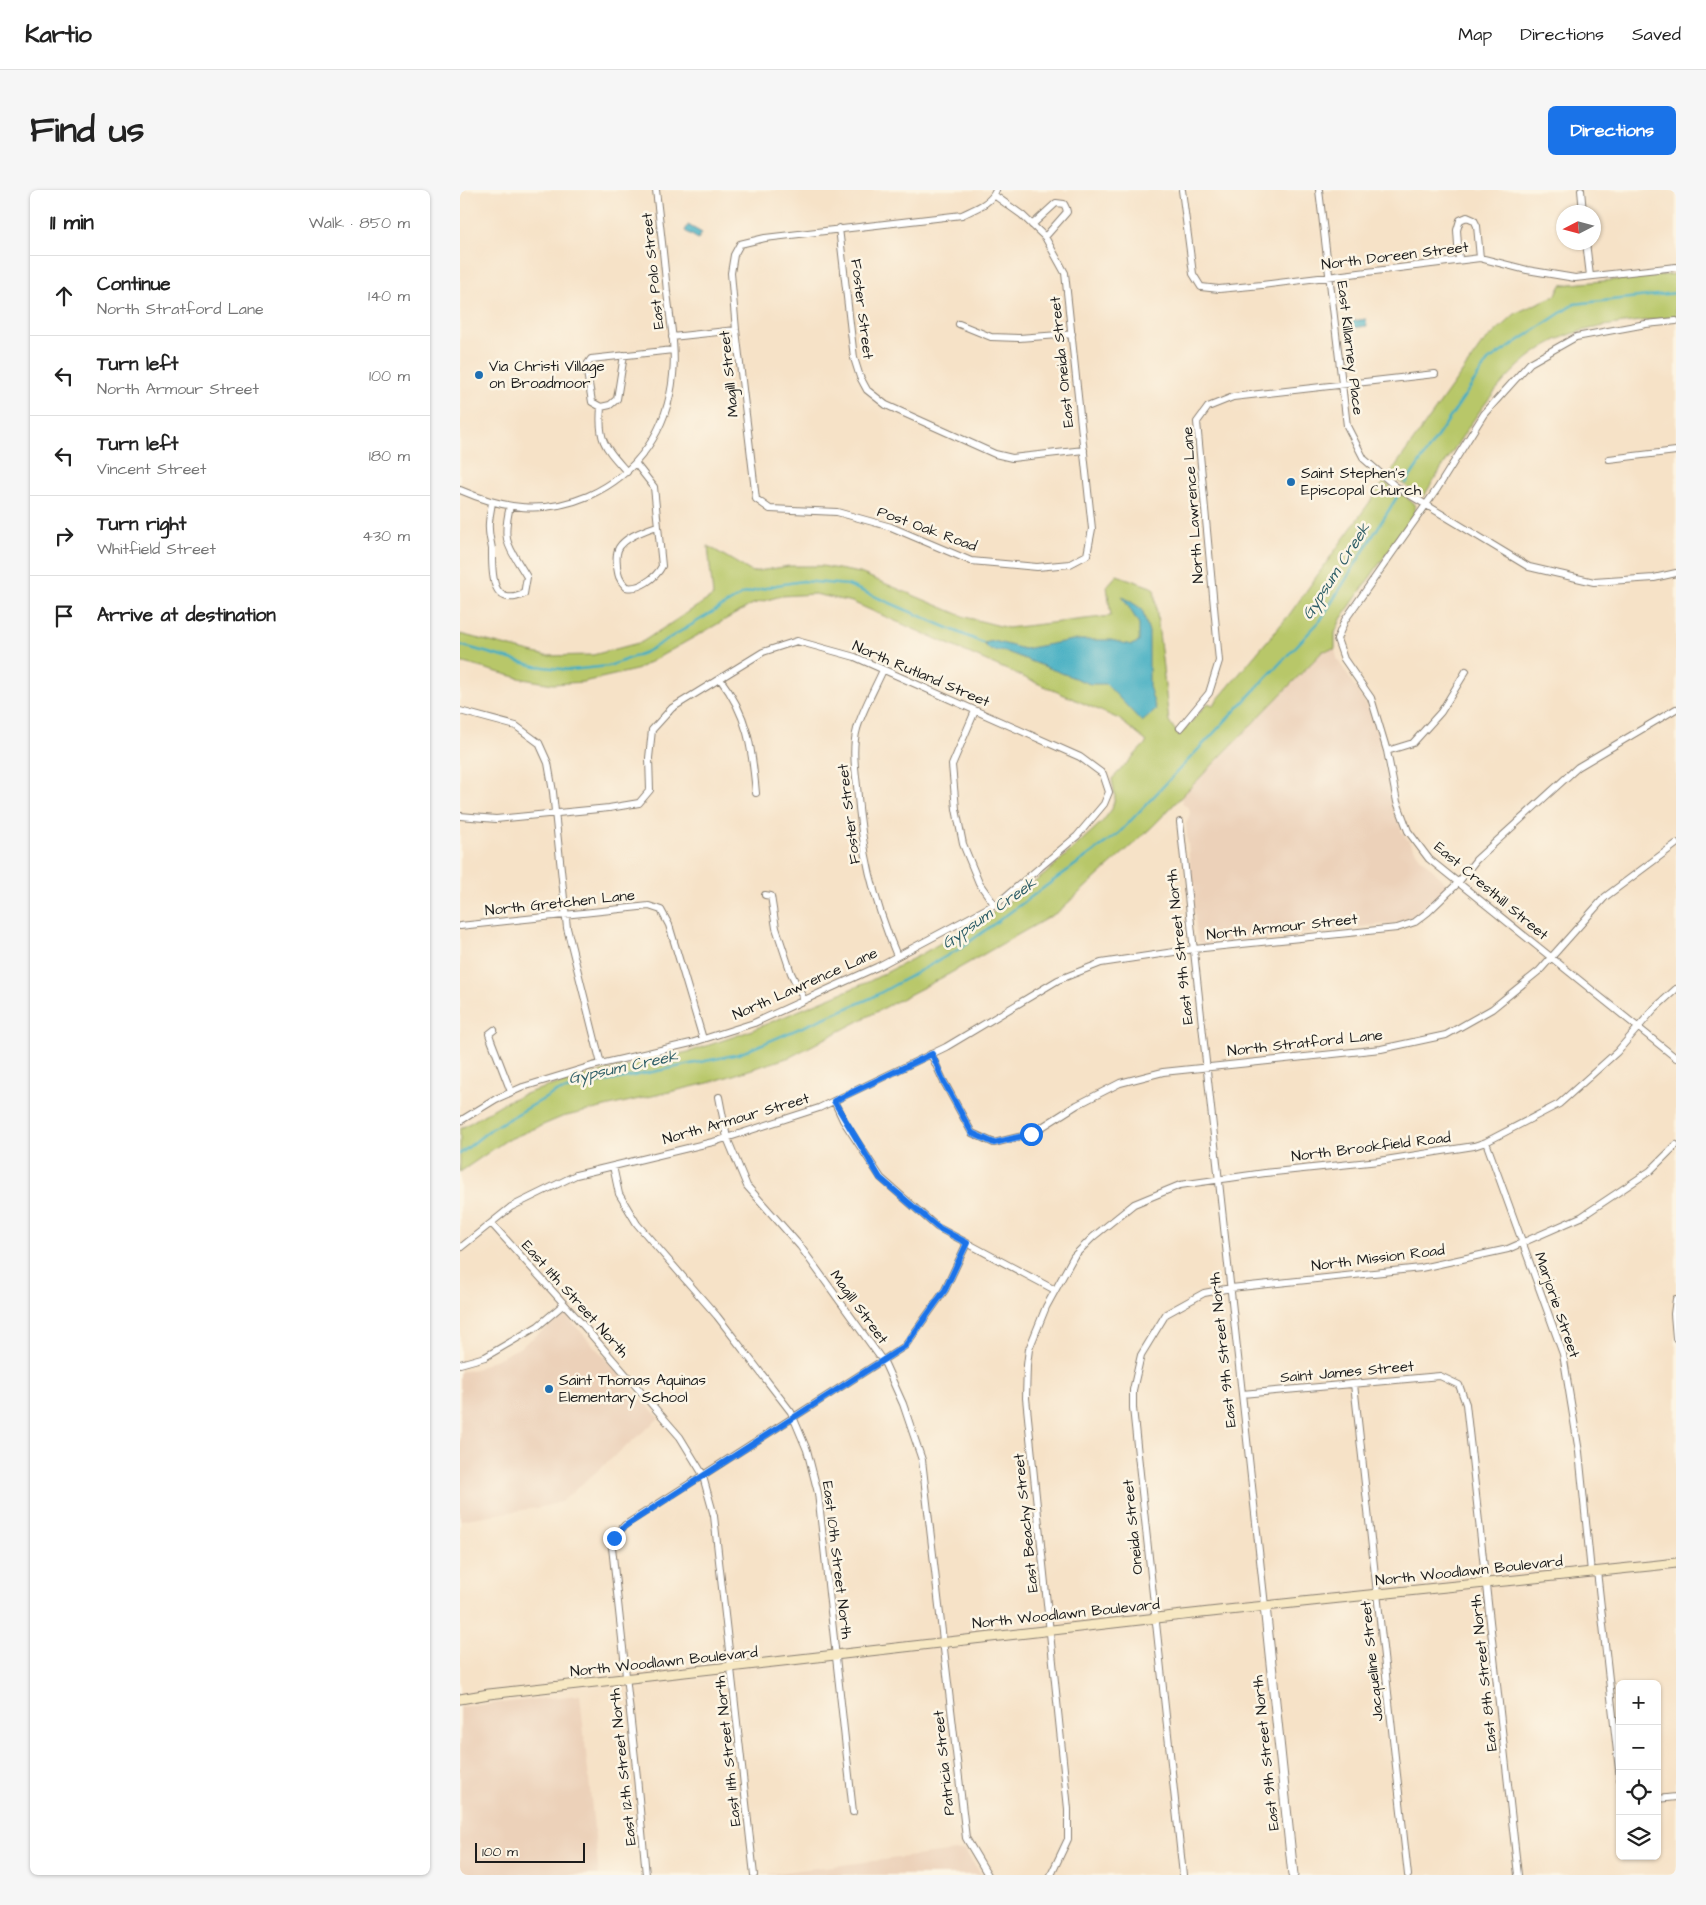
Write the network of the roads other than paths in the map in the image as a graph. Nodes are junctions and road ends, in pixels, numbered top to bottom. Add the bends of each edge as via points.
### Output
1 (656, 190) edge
2 (1182, 190) edge
3 (1319, 190) edge
4 (1581, 190) edge
5 (995, 193) edge
6 (1582, 205) edge
7 (1032, 225) junction
8 (840, 228) junction
9 (1044, 237) junction
10 (1587, 250) edge
11 (1480, 258) junction
12 (1459, 260) junction
13 (1676, 268) edge
14 (1328, 276) junction
15 (1590, 276) junction
16 (1676, 321) edge
17 (959, 324) dead end
18 (736, 330) junction
19 (1072, 334) junction
20 (672, 336) junction
21 (673, 350) junction
22 (624, 356) junction
23 (1435, 374) dead end
24 (1341, 384) junction
25 (601, 407) junction
26 (1084, 450) junction
27 (1676, 451) edge
28 (1609, 459) dead end
29 (636, 464) junction
30 (627, 472) junction
31 (460, 490) edge
32 (492, 502) junction
33 (759, 502) joint
34 (1426, 505) junction
35 (510, 506) junction
36 (658, 526) junction
37 (1087, 555) joint
38 (1676, 573) edge
39 (883, 670) junction
40 (1466, 671) dead end
41 (720, 679) junction
42 (1676, 709) edge
43 (460, 711) edge
44 (975, 711) junction
45 (1180, 728) dead end
46 (1387, 751) junction
47 (1108, 788) joint
48 (756, 793) dead end
49 (555, 814) junction
50 (460, 816) edge
51 (1180, 822) dead end
52 (1676, 844) edge
53 (1458, 883) junction
54 (765, 896) dead end
55 (994, 904) junction
56 (566, 915) junction
57 (460, 926) edge
58 (1194, 949) junction
59 (897, 956) junction
60 (1550, 958) junction
61 (1676, 989) edge
62 (804, 1000) junction
63 (1637, 1028) junction
64 (494, 1030) dead end
65 (703, 1039) junction
66 (932, 1054) junction
67 (1676, 1058) edge
68 (601, 1064) junction
69 (1207, 1066) junction
70 (511, 1092) junction
71 (719, 1097) dead end
72 (834, 1101) junction
73 (460, 1121) edge
74 (727, 1138) junction
75 (1486, 1142) junction
76 (1676, 1145) edge
77 (613, 1166) junction
78 (1219, 1178) junction
79 (492, 1224) junction
80 (967, 1243) junction
81 (1522, 1243) junction
82 (460, 1248) edge
83 (1230, 1288) junction
84 (1055, 1290) junction
85 (1676, 1299) edge
86 (564, 1304) junction
87 (1676, 1338) edge
88 (883, 1361) junction
89 (460, 1364) edge
90 (1454, 1383) joint
91 (1354, 1384) junction
92 (1242, 1394) junction
93 (793, 1417) junction
94 (702, 1475) junction
95 (1676, 1563) edge
96 (1594, 1572) junction
97 (1487, 1583) junction
98 (1378, 1594) junction
99 (1265, 1606) junction
100 (1156, 1618) junction
101 (1049, 1630) junction
102 (943, 1642) junction
103 (837, 1654) junction
104 (732, 1668) junction
105 (626, 1680) junction
106 (460, 1699) edge
107 (1619, 1770) edge
108 (1676, 1797) edge
109 (1661, 1799) edge
110 (853, 1812) dead end
111 (646, 1875) edge
112 (754, 1875) edge
113 (988, 1875) edge
114 (1051, 1875) edge
115 (1183, 1875) edge
116 (1293, 1875) edge
117 (1408, 1875) edge
118 (1518, 1875) edge

1 - 20 street, East Polo Street
2 - 14 street, North Doreen Street via 1193,274 1201,287 1219,289
3 - 14 street, East Killarney Place
4 - 6 street
5 - 7 street, East Oneida Street
5 - 8 street via 983,205 962,215
7 - 9 street, East Oneida Street
7 - 9 street via 1056,203 1064,204 1065,216
8 - 18 street, Magill Street via 740,244 731,273
8 - 26 street, Foster Street via 854,358 867,390 886,405 995,454 1012,458
9 - 19 street, East Oneida Street via 1065,273
10 - 15 street
11 - 12 street, North Doreen Street
11 - 12 street via 1477,226 1467,217 1460,220 1457,230
11 - 15 street, North Doreen Street via 1575,278
12 - 14 street, North Doreen Street
13 - 15 street, North Doreen Street
14 - 24 street, East Killarney Place
16 - 34 street via 1576,337 1530,363 1484,414
17 - 19 street via 991,337
18 - 20 street
18 - 33 street, Magill Street via 756,499
19 - 26 street, East Oneida Street
20 - 21 street, East Polo Street
21 - 22 street
21 - 29 street, East Polo Street via 674,374 668,402 651,445
22 - 25 street via 618,399
22 - 25 street via 591,360 586,366 592,402
23 - 24 street, North Lawrence Lane
24 - 34 street, East Killarney Place via 1347,426 1364,459 1395,486
24 - 45 street, North Lawrence Lane via 1233,397 1208,407 1197,422 1219,661 1208,693
25 - 30 street via 599,425 602,439
26 - 37 street, East Oneida Street via 1092,528
27 - 28 street
29 - 30 street, East Polo Street
29 - 36 street via 654,487
30 - 35 street, East Polo Street via 598,492 570,504 534,509
31 - 32 street, East Polo Street
32 - 35 street, East Polo Street
32 - 35 street via 489,528 492,575 501,594 510,597 524,594 527,577 508,546 506,530
33 - 37 street, Post Oak Road via 770,509 838,512 891,527 971,561 1037,567 1070,564
34 - 38 street via 1529,567 1594,582 1654,578
34 - 46 street, East Cresthill Street via 1345,620 1337,639 1344,659 1371,698
36 - 36 street via 641,532 618,548 618,575 626,587 638,587 658,574 662,566
39 - 41 street, North Rutland Street via 856,658 797,641 763,652
39 - 44 street, North Rutland Street
39 - 59 street, Foster Street via 856,730 854,760 870,883 882,923
40 - 46 street via 1441,712 1413,743
41 - 48 street via 732,695 747,727
41 - 49 street, North Rutland Street via 672,708 652,730 650,790 639,803
42 - 53 street, North Armour Street via 1578,767 1476,860
43 - 49 street via 516,726 539,743 548,764
44 - 47 street, North Rutland Street via 1080,757 1103,774
44 - 55 street via 952,765 963,844 979,883
46 - 53 street, East Cresthill Street via 1397,802 1408,831 1429,859
47 - 55 street, North Lawrence Lane via 1104,804 1077,836
49 - 50 street, North Rutland Street via 496,819
49 - 56 street
51 - 58 street, East 9th Street North
52 - 60 street, North Stratford Lane via 1605,897
53 - 58 street, North Armour Street via 1415,922 1397,928
53 - 60 street, East Cresthill Street
54 - 62 street via 771,896 776,928 791,974
55 - 59 street, North Lawrence Lane
56 - 57 street, North Gretchen Lane
56 - 65 street, North Gretchen Lane via 649,906 661,910 669,925
56 - 68 street
58 - 66 street, North Armour Street via 1100,963 1058,980
58 - 69 street, East 9th Street North
59 - 62 street, North Lawrence Lane
60 - 63 street, East Cresthill Street
60 - 69 street, North Stratford Lane via 1492,1009 1446,1034 1381,1049
61 - 63 street, North Brookfield Road
62 - 65 street, North Lawrence Lane via 754,1023
63 - 67 street, East Cresthill Street
63 - 75 street, North Brookfield Road via 1617,1052 1559,1104
64 - 70 street via 490,1040
65 - 68 street, North Lawrence Lane
66 - 69 street, North Stratford Lane via 972,1133 994,1143 1031,1134 1120,1083 1163,1072
66 - 72 street, North Armour Street
68 - 70 street, North Lawrence Lane
69 - 78 street, East 9th Street North
70 - 73 street, North Lawrence Lane
71 - 74 street, Magill Street
72 - 74 street, North Armour Street
72 - 80 street via 880,1178 937,1227
74 - 77 street, North Armour Street
74 - 88 street, Magill Street via 747,1186 800,1246
75 - 78 street, North Brookfield Road via 1379,1161
75 - 81 street, Marjorie Street
76 - 81 street, North Mission Road via 1650,1172 1581,1216
77 - 79 street, North Armour Street via 576,1175 511,1208
77 - 93 street, East 10th Street North via 619,1194 637,1224 717,1316
78 - 83 street, East 9th Street North
78 - 84 street, North Brookfield Road via 1180,1185 1134,1204 1092,1237 1074,1256
79 - 82 street, North Armour Street
79 - 86 street, East 11th Street North
80 - 84 street
80 - 88 street via 945,1290 905,1346
81 - 83 street, North Mission Road via 1421,1268
81 - 96 street, Marjorie Street via 1564,1354
83 - 92 street, East 9th Street North
83 - 100 street, Oneida Street via 1204,1293 1166,1314 1141,1356 1133,1390
84 - 101 street, East Beachy Street via 1030,1349 1026,1398
85 - 87 street
86 - 89 street via 538,1326 485,1358
86 - 94 street, East 11th Street North via 680,1437
88 - 93 street
88 - 102 street, Magill Street via 903,1404 922,1460
90 - 91 street, Saint James Street via 1440,1376
90 - 97 street, East 8th Street North via 1459,1386 1466,1404
91 - 92 street, Saint James Street
91 - 98 street, Jacqueline Street
92 - 99 street, East 9th Street North
93 - 94 street
93 - 103 street, East 10th Street North via 807,1450 818,1493
94 - 104 street, East 11th Street North via 714,1516
94 - 105 street, East 12th Street North via 625,1526 614,1538 612,1547
95 - 96 main road, North Woodlawn Boulevard
96 - 97 main road, North Woodlawn Boulevard
96 - 107 street, Marjorie Street
97 - 98 main road, North Woodlawn Boulevard
97 - 118 street, East 8th Street North
98 - 99 main road, North Woodlawn Boulevard
98 - 117 street, Jacqueline Street
99 - 100 main road, North Woodlawn Boulevard
99 - 116 street, East 9th Street North
100 - 101 main road, North Woodlawn Boulevard
100 - 115 street, Oneida Street
101 - 102 main road, North Woodlawn Boulevard
101 - 114 street, East Beachy Street via 1068,1824 1068,1840
102 - 103 main road, North Woodlawn Boulevard
102 - 113 street, Patricia Street via 966,1838
103 - 104 main road, North Woodlawn Boulevard
103 - 110 street, East 10th Street North
104 - 105 main road, North Woodlawn Boulevard
104 - 112 street, East 11th Street North
105 - 106 main road, North Woodlawn Boulevard
105 - 111 street, East 12th Street North
108 - 109 street

